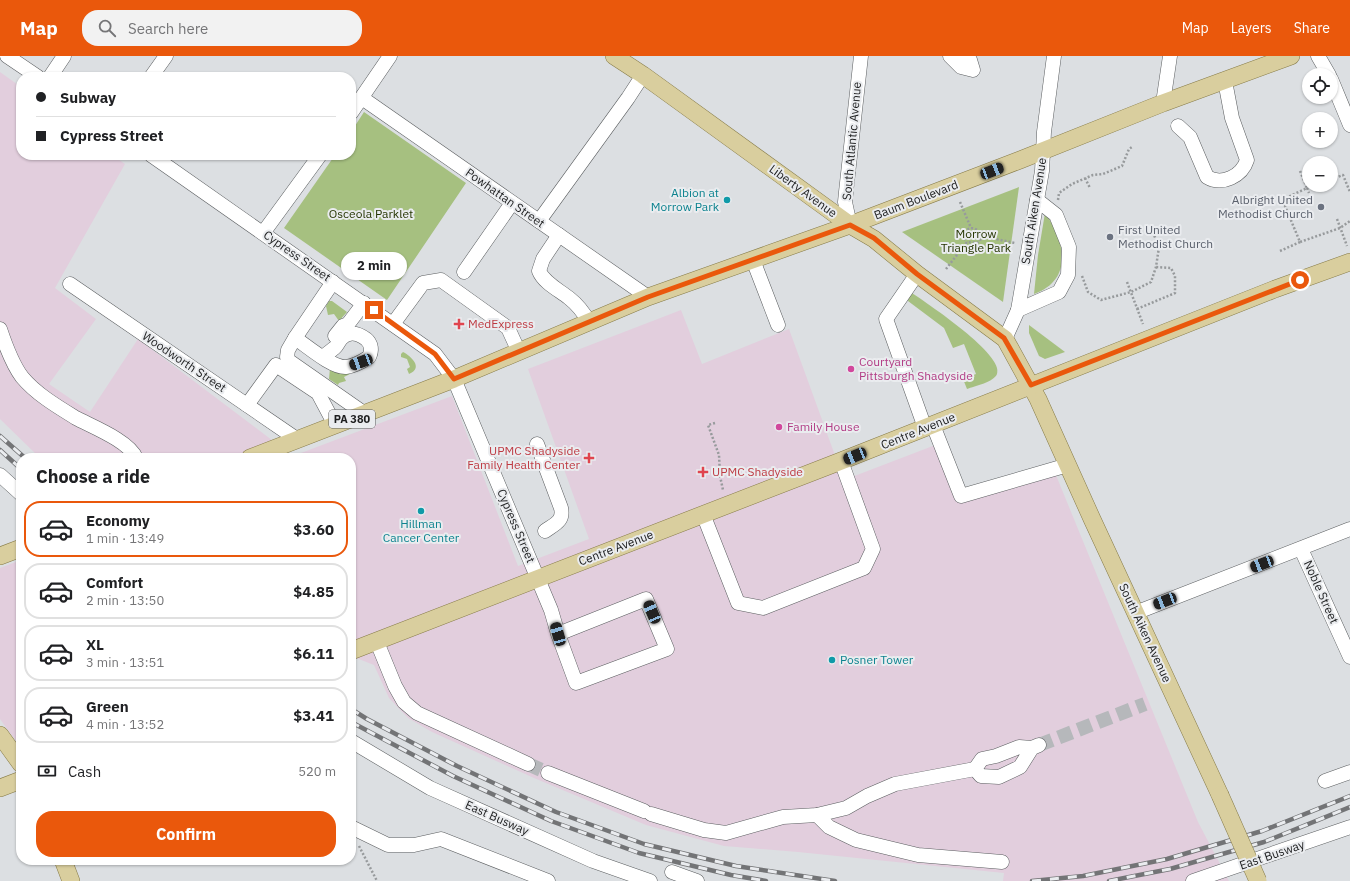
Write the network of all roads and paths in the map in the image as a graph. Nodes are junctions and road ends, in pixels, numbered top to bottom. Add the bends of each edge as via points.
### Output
1 (7, 56) edge
2 (64, 56) edge
3 (166, 56) edge
4 (390, 56) edge
5 (614, 56) edge
6 (861, 56) edge
7 (950, 56) edge
8 (967, 56) edge
9 (1054, 56) edge
10 (1170, 56) edge
11 (1291, 56) edge
12 (1318, 56) edge
13 (1325, 68) edge
14 (31, 72) edge
15 (53, 72) edge
16 (155, 72) edge
17 (643, 75) junction
18 (1225, 81) junction
19 (1338, 96) edge
20 (362, 98) junction
21 (1163, 103) junction
22 (356, 106) edge
23 (1350, 125) edge
24 (1178, 126) dead end
25 (1132, 147) dead end
26 (1043, 151) junction
27 (158, 160) edge
28 (316, 160) edge
29 (1300, 171) dead end
30 (1302, 176) edge
31 (1338, 177) edge
32 (1085, 178) junction
33 (1090, 188) dead end
34 (1302, 190) edge
35 (1350, 192) edge
36 (1037, 200) junction
37 (960, 202) dead end
38 (512, 203) junction
39 (1056, 215) junction
40 (1337, 219) dead end
41 (539, 221) junction
42 (1350, 222) edge
43 (850, 225) junction
44 (971, 228) junction
45 (1340, 228) junction
46 (263, 233) junction
47 (1160, 234) dead end
48 (559, 235) junction
49 (981, 236) junction
50 (967, 242) junction
51 (1300, 242) junction
52 (1015, 243) dead end
53 (1280, 251) dead end
54 (1348, 254) edge
55 (753, 260) junction
56 (1156, 267) junction
57 (946, 270) dead end
58 (464, 272) dead end
59 (1080, 273) dead end
60 (917, 274) junction
61 (334, 282) junction
62 (1127, 282) dead end
63 (70, 284) dead end
64 (1131, 292) junction
65 (648, 297) junction
66 (364, 303) junction
67 (1137, 309) junction
68 (1018, 310) junction
69 (590, 322) junction
70 (393, 324) junction
71 (1143, 324) dead end
72 (778, 325) dead end
73 (0, 329) edge
74 (295, 338) junction
75 (1004, 338) junction
76 (519, 352) junction
77 (454, 379) junction
78 (1031, 385) junction
79 (247, 405) junction
80 (365, 414) junction
81 (715, 423) dead end
82 (335, 425) junction
83 (929, 426) junction
84 (298, 440) junction
85 (537, 444) dead end
86 (134, 453) edge
87 (263, 453) edge
88 (841, 461) junction
89 (1068, 465) junction
90 (0, 475) edge
91 (16, 489) edge
92 (723, 490) dead end
93 (703, 514) junction
94 (1350, 529) edge
95 (545, 531) dead end
96 (1301, 549) junction
97 (537, 578) junction
98 (1135, 613) junction
99 (558, 634) junction
100 (377, 642) junction
101 (356, 650) edge
102 (1350, 656) edge
103 (0, 735) edge
104 (356, 744) edge
105 (16, 757) edge
106 (528, 764) tunnel mouth
107 (975, 769) junction
108 (1350, 772) edge
109 (548, 773) tunnel mouth
110 (1325, 781) dead end
111 (16, 782) edge
112 (0, 788) edge
113 (816, 815) junction
114 (1350, 827) edge
115 (356, 834) edge
116 (356, 839) edge
117 (1002, 862) dead end
118 (65, 865) edge
119 (672, 872) dead end
120 (70, 881) edge
121 (377, 881) edge
122 (548, 881) edge
123 (650, 881) edge
124 (697, 881) edge
125 (1193, 881) edge
126 (1258, 881) edge

1 - 14 street
2 - 15 street
3 - 16 street
4 - 20 street
5 - 17 main road, Liberty Avenue
6 - 43 street, South Atlantic Avenue via 846,192
7 - 8 street via 961,67 972,70
9 - 26 street, South Aiken Avenue
10 - 21 street
11 - 18 main road, Baum Boulevard / PA 380
12 - 13 street
17 - 41 street
17 - 43 main road, Liberty Avenue
18 - 21 main road, Baum Boulevard / PA 380
18 - 24 street via 1232,118 1247,160 1239,173 1230,179 1220,181 1213,181 1207,177 1190,137
19 - 23 street
20 - 22 street
20 - 38 street, Powhattan Street
21 - 26 main road, Baum Boulevard / PA 380
25 - 32 path via 1122,166
26 - 36 street, South Aiken Avenue
26 - 43 main road, Baum Boulevard / PA 380
27 - 46 street, Cypress Street
28 - 46 street
29 - 30 path
31 - 35 path via 1342,175
32 - 33 path
32 - 39 path via 1059,193
34 - 51 path via 1288,197 1285,206
36 - 39 street
36 - 68 street, South Aiken Avenue
37 - 44 path
38 - 41 street, Powhattan Street
38 - 58 street
39 - 68 street via 1069,247 1068,275 1059,292
40 - 45 path
41 - 48 street, Powhattan Street
42 - 45 path
43 - 55 main road, Baum Boulevard / PA 380
43 - 60 main road, Liberty Avenue via 874,238
44 - 49 path via 976,228
44 - 50 path via 963,233
45 - 51 path
45 - 54 path
46 - 61 street, Cypress Street
47 - 56 path via 1154,235 1159,247
48 - 65 street, Powhattan Street
48 - 69 street via 543,259 540,271 542,277 581,310
49 - 50 path via 977,244
49 - 52 path
50 - 57 path
51 - 53 path
54 - 78 main road, Centre Avenue via 1275,289
55 - 65 main road, Baum Boulevard / PA 380
55 - 72 street
56 - 64 path via 1152,282
56 - 67 path via 1171,268 1175,276 1175,293
59 - 64 path via 1088,292 1102,300
60 - 75 main road, Liberty Avenue
60 - 83 street via 886,320
61 - 66 street, Cypress Street
61 - 74 street
62 - 64 path
63 - 79 street, Woodworth Street
64 - 67 path
65 - 69 main road, Baum Boulevard / PA 380
66 - 70 street, Cypress Street
66 - 74 street via 329,344 323,357
67 - 71 path
68 - 75 street, South Aiken Avenue
69 - 76 main road, Baum Boulevard / PA 380
70 - 76 street via 423,283 441,280 508,328
70 - 77 street, Cypress Street via 435,354
73 - 86 street via 22,377 41,395 76,418 110,435
74 - 80 street via 288,350 289,361
75 - 78 main road, Liberty Avenue
76 - 77 main road, Baum Boulevard / PA 380
77 - 80 main road, Baum Boulevard / PA 380
77 - 97 street, Cypress Street
78 - 83 main road, Centre Avenue
78 - 89 main road, South Aiken Avenue
79 - 82 street via 276,364 318,393
79 - 84 street, Woodworth Street
80 - 82 main road, Baum Boulevard / PA 380
81 - 92 path via 708,425 719,455
82 - 84 main road, Baum Boulevard / PA 380
83 - 88 main road, Centre Avenue
83 - 89 street via 961,496
84 - 87 main road, Baum Boulevard / PA 380
85 - 95 street via 562,514 559,521
88 - 93 main road, Centre Avenue
88 - 93 street via 873,549 864,568 763,608 738,603
89 - 98 main road, South Aiken Avenue
90 - 91 street
93 - 97 main road, Centre Avenue
94 - 96 street
96 - 98 street
96 - 102 street, Noble Street
97 - 99 street, Cypress Street
97 - 100 main road, Centre Avenue
98 - 126 main road, South Aiken Avenue, bridge
99 - 99 street, Cypress Street via 576,683 667,649 646,599
100 - 101 main road, Centre Avenue
100 - 106 street via 404,702 417,713
103 - 105 main road
104 - 123 street, East Busway via 430,788 593,862
107 - 107 street via 982,760 1019,747 1035,747 1020,767 999,776 981,776
107 - 113 street via 895,784 846,808
108 - 110 street
109 - 113 street via 648,812 704,830 726,833 783,817
111 - 112 main road
113 - 117 street via 829,827 856,840 918,854
114 - 125 street, East Busway
115 - 122 street via 388,845 414,845 441,839
116 - 121 path
118 - 120 main road
119 - 124 street

